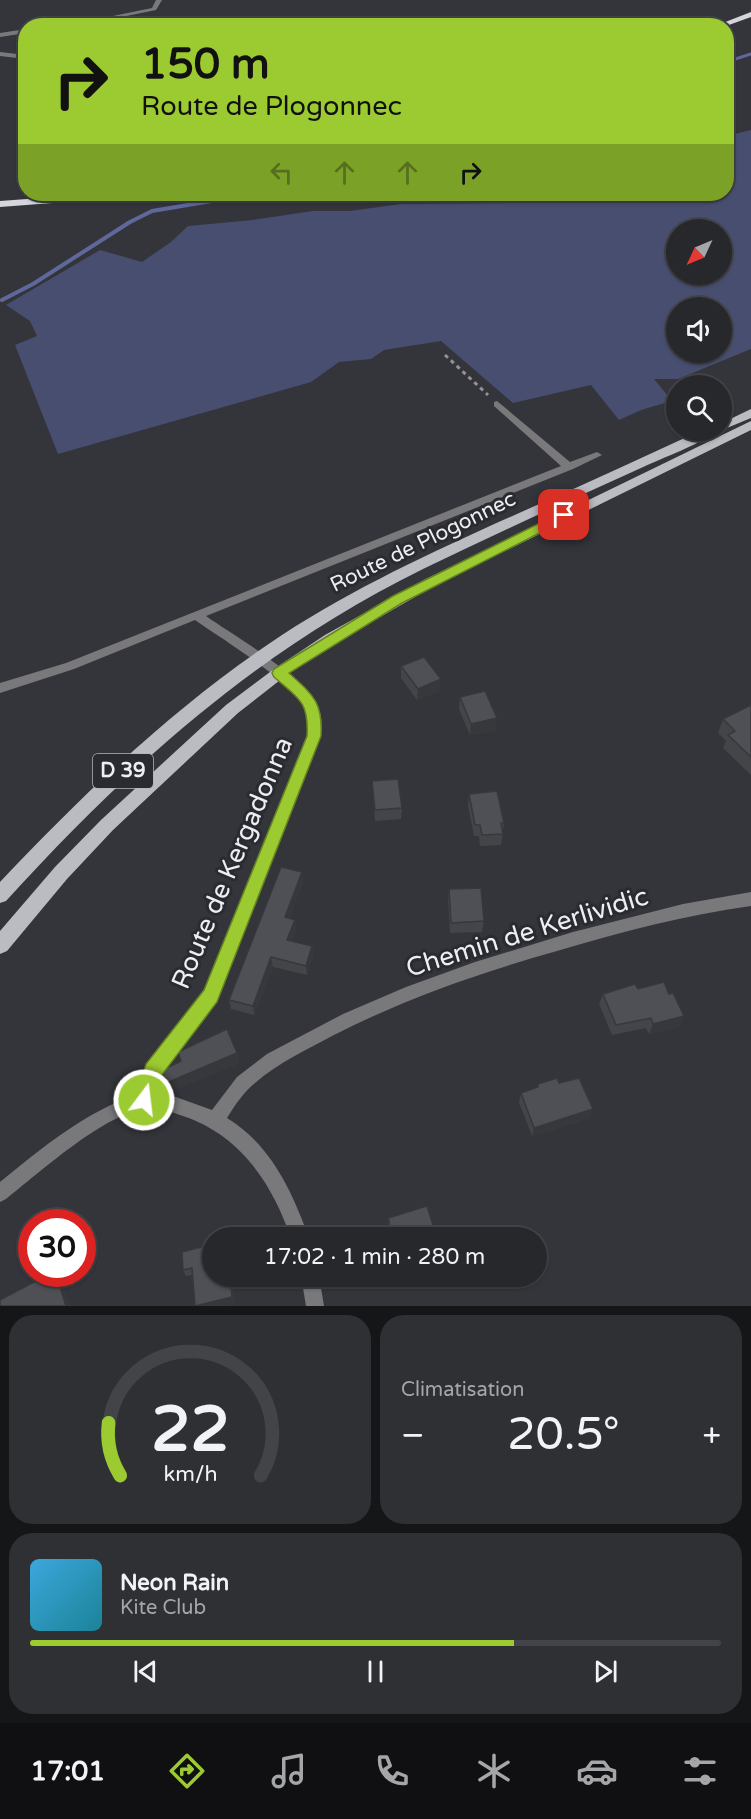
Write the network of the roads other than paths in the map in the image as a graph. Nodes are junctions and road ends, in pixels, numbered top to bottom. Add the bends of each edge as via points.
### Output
1 (159, 0) edge
2 (751, 14) edge
3 (112, 18) edge
4 (751, 19) edge
5 (734, 20) edge
6 (734, 25) edge
7 (18, 32) edge
8 (0, 35) edge
9 (0, 54) edge
10 (18, 56) edge
11 (18, 194) edge
12 (0, 195) edge
13 (39, 201) edge
14 (0, 204) edge
15 (497, 404) road end
16 (751, 413) edge
17 (732, 422) edge
18 (751, 425) edge
19 (689, 441) edge
20 (597, 455) dead end
21 (569, 467) junction
22 (197, 616) junction
23 (257, 660) junction
24 (279, 673) junction
25 (0, 688) edge
26 (0, 895) edge
27 (751, 899) edge
28 (0, 945) edge
29 (144, 1100) junction
30 (216, 1121) junction
31 (0, 1193) edge
32 (295, 1227) edge
33 (312, 1287) edge
34 (315, 1306) edge

1 - 3 street via 154,9
2 - 5 highway
4 - 6 highway
7 - 8 street
9 - 10 street
11 - 12 highway
13 - 14 highway
15 - 21 street
16 - 17 main road
18 - 24 main road, Route de Plogonnec / D 39 via 439,578 330,639
19 - 23 main road, Route de Plogonnec / D 39 via 420,564 343,605
20 - 21 street, Route de Plogonnec
21 - 22 street, Route de Plogonnec
22 - 23 street
22 - 25 street, Route de Plogonnec via 70,666
23 - 24 street, Route de Kergadonna
23 - 26 main road, Route de Plogonnec / D 39 via 125,768
24 - 28 main road, Route de Plogonnec / D 39 via 223,717 115,818 61,873
24 - 29 street, Route de Kergadonna via 311,706 314,736 211,996 153,1071
27 - 30 street, Chemin de Kerlividic via 639,921 419,988 337,1025 261,1068 236,1090
29 - 30 street via 184,1106
29 - 31 street via 98,1121
30 - 32 street via 250,1147 275,1178
33 - 34 street

